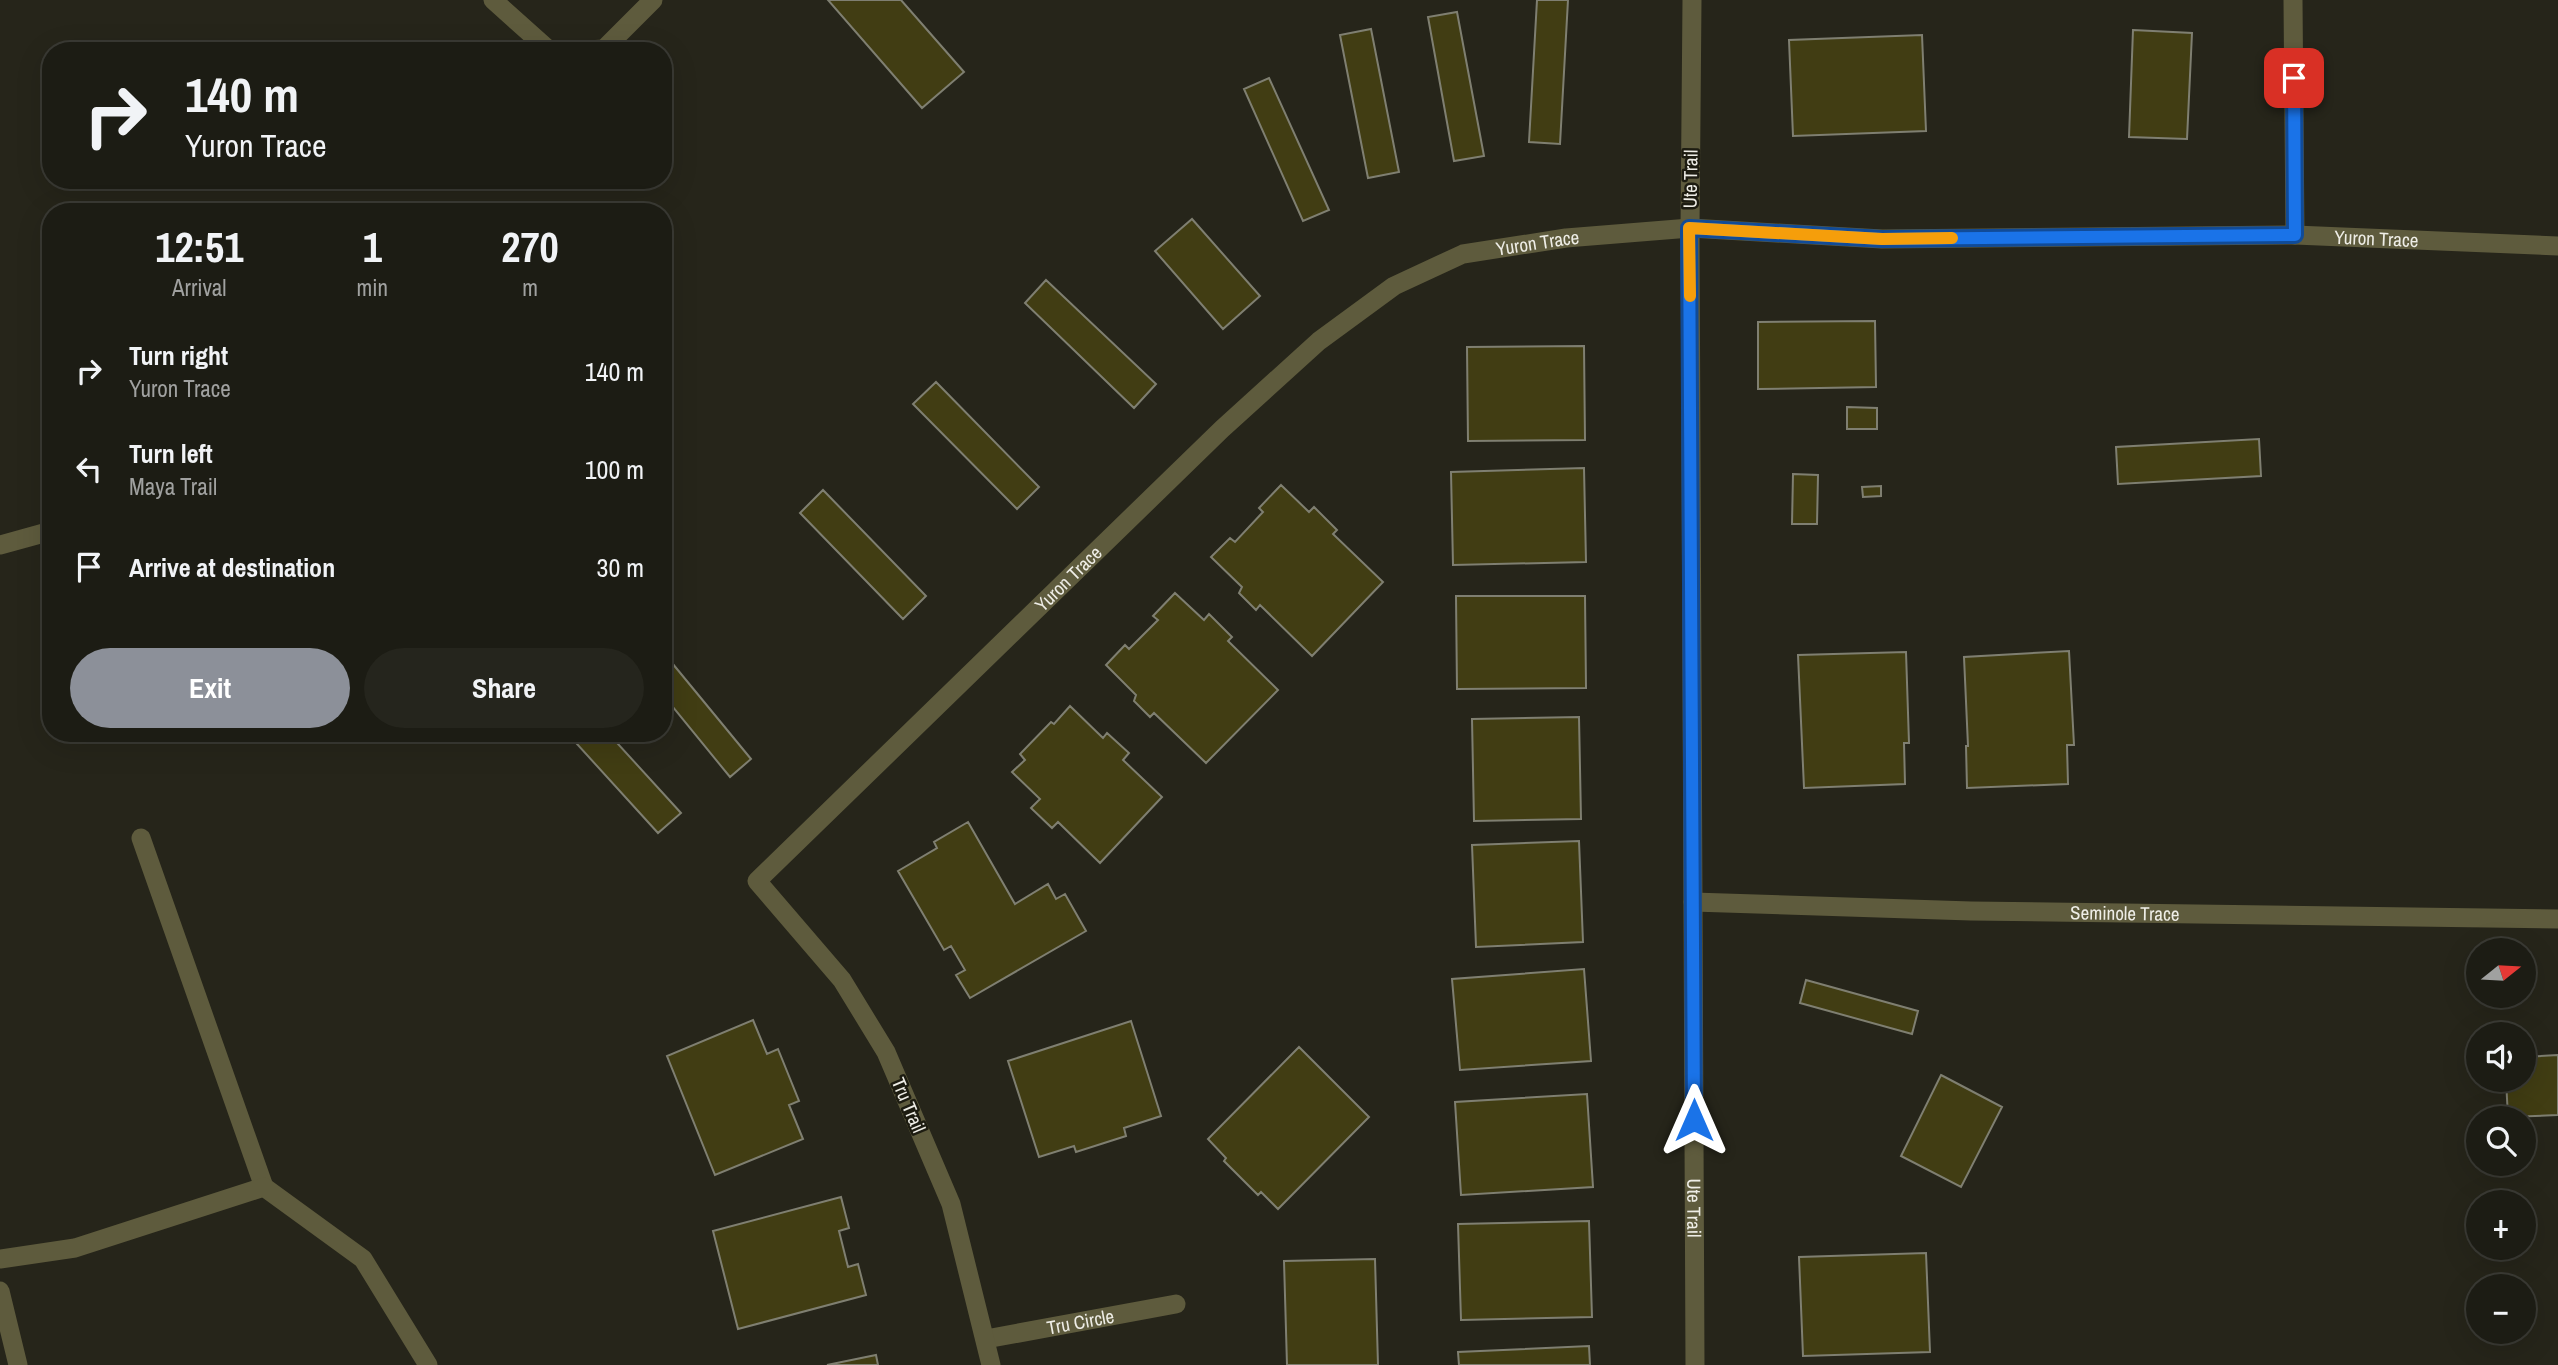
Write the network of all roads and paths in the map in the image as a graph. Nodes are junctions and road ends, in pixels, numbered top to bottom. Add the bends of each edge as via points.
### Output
1 (494, 0) edge
2 (653, 0) edge
3 (1692, 0) edge
4 (2293, 0) edge
5 (540, 42) edge
6 (611, 42) edge
7 (1689, 228) junction
8 (2295, 235) junction
9 (2558, 246) edge
10 (42, 533) edge
11 (0, 545) edge
12 (141, 838) dead end
13 (757, 881) joint
14 (1693, 902) junction
15 (2558, 919) edge
16 (264, 1187) junction
17 (0, 1259) edge
18 (0, 1291) edge
19 (1176, 1304) dead end
20 (986, 1339) junction
21 (18, 1365) edge
22 (428, 1365) edge
23 (990, 1365) edge
24 (1695, 1365) edge

1 - 5 street
2 - 6 street
3 - 7 street, Ute Trail
4 - 8 street
7 - 8 street, Yuron Trace via 1882,239
7 - 13 street, Yuron Trace via 1566,238 1463,254 1394,286 1319,341 1222,429
7 - 14 street, Ute Trail
8 - 9 street, Yuron Trace
10 - 11 street
12 - 16 street
13 - 20 street, Tru Trail via 842,980 886,1052 951,1204
14 - 15 street, Seminole Trace via 1971,911
14 - 24 street, Ute Trail
16 - 17 street via 75,1248
16 - 22 street via 363,1259
18 - 21 street
19 - 20 street, Tru Circle
20 - 23 street, Tru Trail

